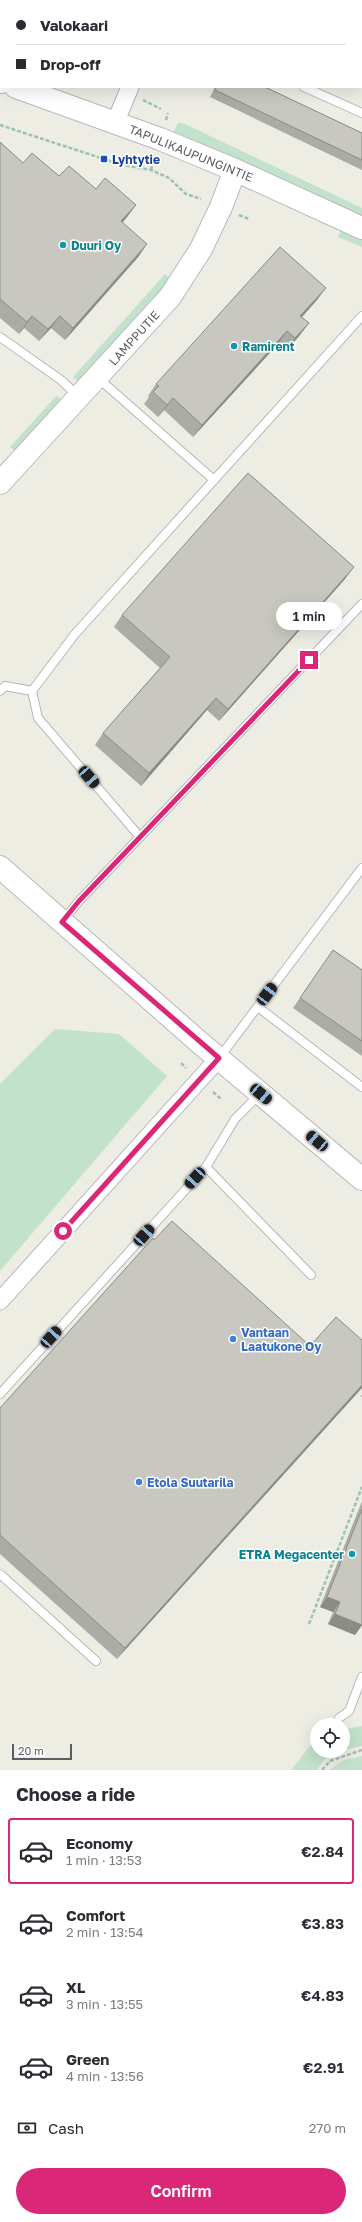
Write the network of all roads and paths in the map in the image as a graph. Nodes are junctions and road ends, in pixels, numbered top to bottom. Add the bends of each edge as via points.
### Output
1 (19, 88) edge
2 (130, 88) edge
3 (306, 88) edge
4 (362, 113) edge
5 (115, 123) junction
6 (0, 125) edge
7 (235, 170) junction
8 (186, 194) dead end
9 (362, 228) edge
10 (362, 316) edge
11 (0, 337) edge
12 (98, 378) junction
13 (80, 398) junction
14 (214, 480) junction
15 (0, 482) edge
16 (362, 604) edge
17 (0, 691) edge
18 (32, 691) junction
19 (140, 836) junction
20 (0, 867) edge
21 (362, 868) edge
22 (62, 922) junction
23 (258, 1007) junction
24 (219, 1058) junction
25 (362, 1087) edge
26 (261, 1094) junction
27 (206, 1167) junction
28 (362, 1179) edge
29 (311, 1275) dead end
30 (0, 1301) edge
31 (0, 1394) edge
32 (362, 1487) edge
33 (0, 1574) edge
34 (309, 1624) dead end
35 (96, 1661) dead end
36 (362, 1677) edge
37 (339, 1718) dead end
38 (362, 1750) edge
39 (322, 1770) edge

1 - 5 street, TAPULIKAUPUNGINTIE
2 - 5 street
3 - 4 lane
5 - 7 street, TAPULIKAUPUNGINTIE
6 - 8 path via 122,165 151,170 169,178
7 - 9 street, TAPULIKAUPUNGINTIE
7 - 12 street, LAMPPUTIE via 201,249 179,285
10 - 14 lane
11 - 13 lane via 61,380
12 - 13 street, LAMPPUTIE
12 - 14 lane
13 - 15 street, LAMPPUTIE
14 - 18 lane via 75,634
16 - 19 lane
17 - 18 lane via 5,686
18 - 19 lane via 38,718
19 - 22 lane
20 - 22 street
21 - 23 lane
22 - 24 street
23 - 24 lane
23 - 25 lane
24 - 26 street
24 - 30 street
26 - 27 lane via 235,1119
26 - 28 street
27 - 29 lane
27 - 31 lane
32 - 34 path
33 - 35 lane
36 - 37 lane via 349,1711
38 - 39 path via 330,1761

